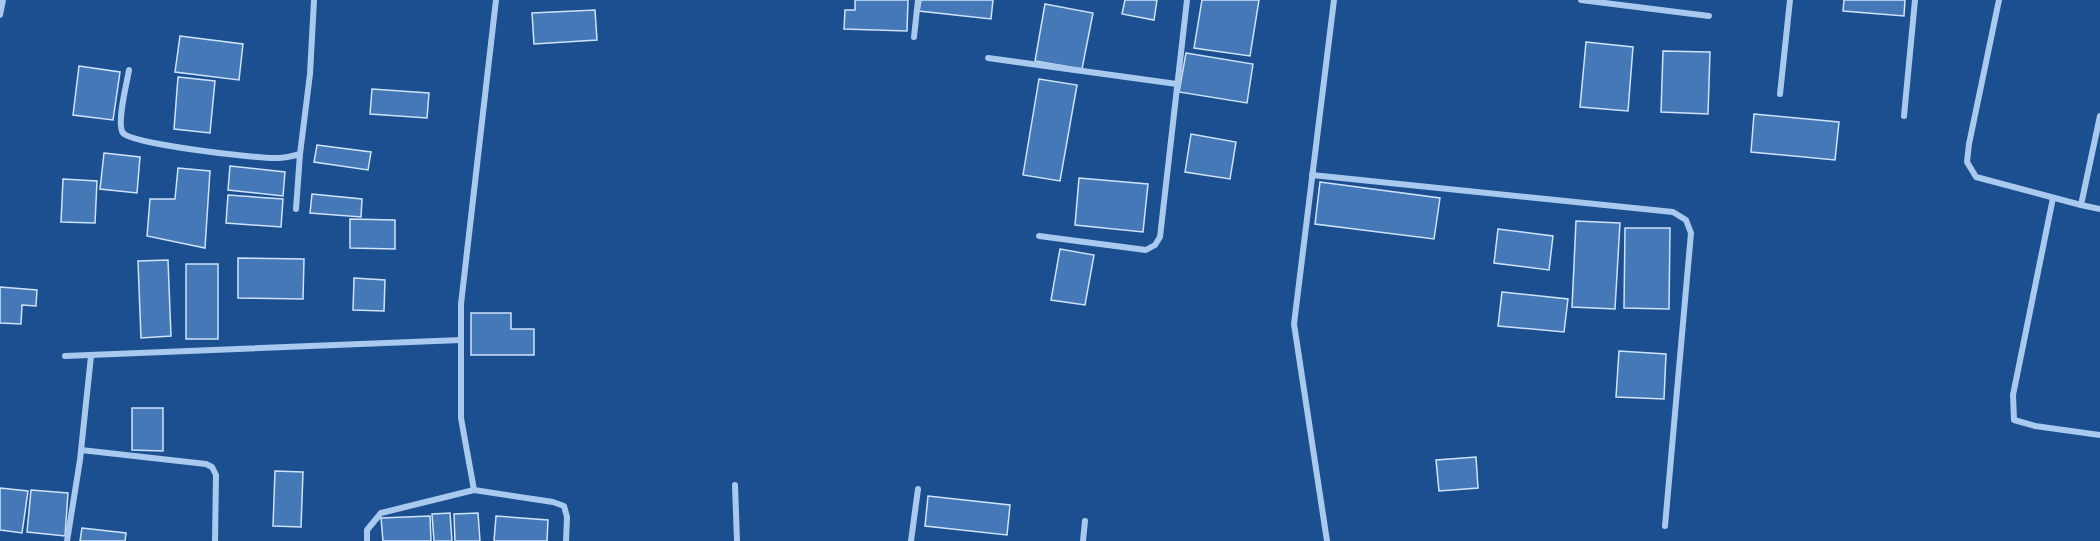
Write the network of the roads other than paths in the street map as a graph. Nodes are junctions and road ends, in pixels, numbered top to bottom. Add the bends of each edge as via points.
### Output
1 (3, 0) edge
2 (314, 0) edge
3 (496, 0) edge
4 (918, 0) edge
5 (1187, 0) edge
6 (1334, 0) edge
7 (1581, 0) edge
8 (1790, 0) edge
9 (1915, 0) edge
10 (1999, 0) edge
11 (0, 14) edge
12 (1708, 16) dead end
13 (914, 37) dead end
14 (988, 58) dead end
15 (129, 70) dead end
16 (1178, 84) junction
17 (1780, 94) dead end
18 (1904, 116) dead end
19 (2100, 116) edge
20 (300, 154) junction
21 (1312, 175) junction
22 (2054, 198) junction
23 (2081, 205) junction
24 (296, 209) dead end
25 (2100, 209) edge
26 (1038, 236) dead end
27 (461, 340) junction
28 (66, 356) dead end
29 (91, 356) junction
30 (2100, 435) edge
31 (81, 450) junction
32 (735, 484) dead end
33 (918, 489) dead end
34 (474, 490) junction
35 (1085, 521) dead end
36 (1665, 526) dead end
37 (67, 541) edge
38 (215, 541) edge
39 (367, 541) edge
40 (566, 541) edge
41 (737, 541) edge
42 (911, 541) edge
43 (1083, 541) edge
44 (1328, 541) edge

1 - 11 street
2 - 20 street
3 - 27 street via 461,304
4 - 13 street
5 - 16 street
6 - 21 street
7 - 12 street
8 - 17 street
9 - 18 street
10 - 22 street via 1967,162 1976,177
14 - 16 street
15 - 20 street via 120,123 122,133 129,138 240,155 277,158
16 - 26 street via 1160,237 1155,245 1146,250
19 - 23 street
20 - 24 street
21 - 36 street via 1673,212 1686,220 1691,233
21 - 44 street via 1294,324
22 - 23 street
22 - 30 street via 2013,395 2014,420
23 - 25 street
27 - 29 street
27 - 34 street via 461,418
28 - 29 street
29 - 31 street
31 - 37 street
31 - 38 street via 212,467 216,475
32 - 41 street
33 - 42 street
34 - 39 street via 381,513 368,530
34 - 40 street via 564,506
35 - 43 street

